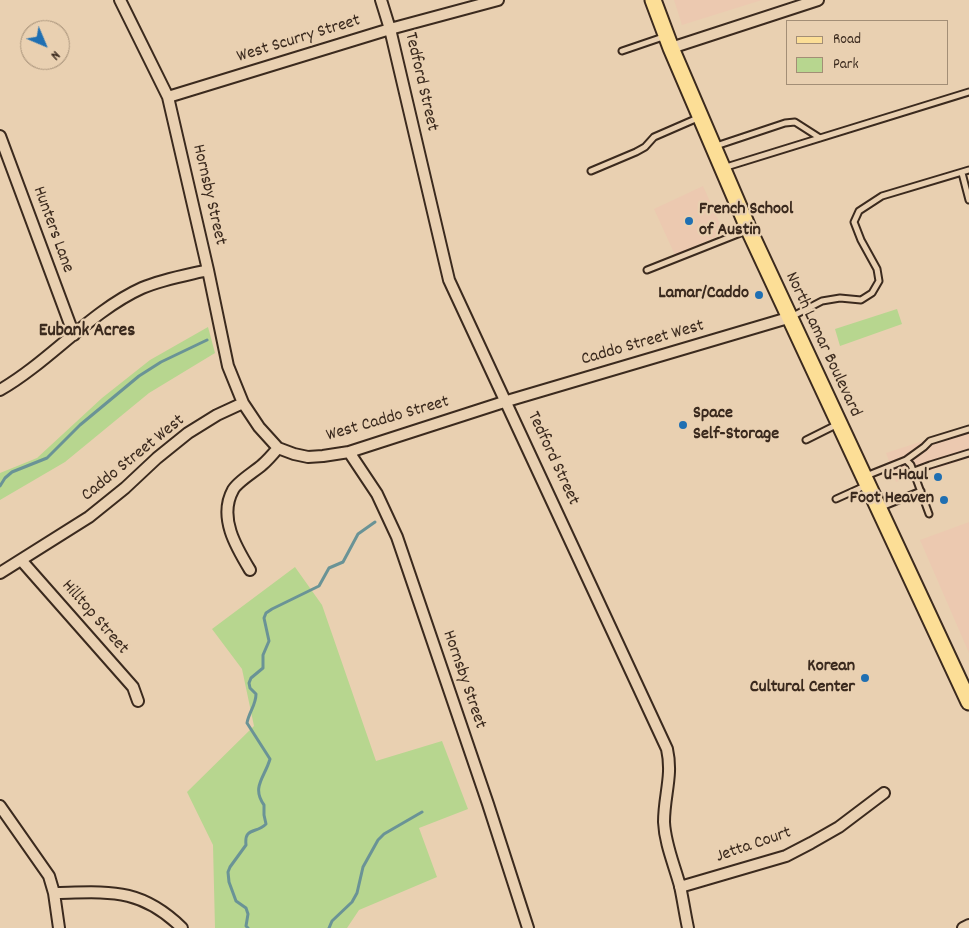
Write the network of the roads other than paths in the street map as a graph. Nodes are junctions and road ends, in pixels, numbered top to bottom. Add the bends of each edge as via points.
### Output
1 (120, 0) edge
2 (381, 0) edge
3 (498, 0) edge
4 (653, 0) edge
5 (818, 0) edge
6 (390, 29) junction
7 (669, 42) junction
8 (622, 51) dead end
9 (969, 92) edge
10 (168, 97) junction
11 (700, 116) junction
12 (0, 136) edge
13 (820, 138) junction
14 (713, 147) junction
15 (722, 168) junction
16 (969, 170) edge
17 (591, 171) dead end
18 (962, 173) junction
19 (969, 200) edge
20 (749, 230) junction
21 (208, 270) junction
22 (647, 270) dead end
23 (788, 318) junction
24 (74, 335) junction
25 (0, 390) edge
26 (507, 401) junction
27 (243, 403) junction
28 (838, 424) junction
29 (969, 429) edge
30 (806, 440) dead end
31 (278, 448) junction
32 (349, 452) junction
33 (969, 453) edge
34 (906, 460) junction
35 (914, 471) junction
36 (865, 481) junction
37 (921, 491) junction
38 (836, 500) dead end
39 (878, 508) junction
40 (929, 514) dead end
41 (21, 560) junction
42 (250, 570) dead end
43 (0, 573) edge
44 (138, 701) dead end
45 (969, 702) edge
46 (884, 792) dead end
47 (0, 806) edge
48 (680, 887) junction
49 (54, 893) junction
50 (969, 925) edge
51 (59, 928) edge
52 (182, 928) edge
53 (528, 928) edge
54 (688, 928) edge
55 (963, 928) edge

1 - 10 street, Hornsby Street
2 - 6 street, Tedford Street
3 - 6 street, West Scurry Street
4 - 7 main road, North Lamar Boulevard
5 - 7 street
6 - 10 street, West Scurry Street
6 - 26 street, Tedford Street via 449,280
7 - 8 lane
7 - 11 main road, North Lamar Boulevard
9 - 13 lane
10 - 21 street, Hornsby Street
11 - 14 main road, North Lamar Boulevard
11 - 17 lane via 654,137 636,152
12 - 24 street, Hunters Lane
13 - 14 lane via 795,122
13 - 15 lane
14 - 15 main road, North Lamar Boulevard
15 - 20 main road, North Lamar Boulevard
16 - 18 lane
18 - 19 lane
18 - 23 lane via 882,196 859,211 854,222 877,269 878,280 872,293 861,300 840,298 822,301
20 - 22 lane
20 - 23 main road, North Lamar Boulevard
21 - 24 street via 142,288
21 - 27 street, Hornsby Street via 228,366
23 - 26 street, Caddo Street West
23 - 28 main road, North Lamar Boulevard
24 - 25 street
26 - 32 street, West Caddo Street
26 - 48 street, Tedford Street via 667,748 670,777 665,803 666,840
27 - 31 street
27 - 41 street, Caddo Street West via 188,433 89,517
28 - 30 lane
28 - 36 main road, North Lamar Boulevard
29 - 34 lane via 930,441
31 - 32 street, West Caddo Street via 308,457
31 - 42 street via 233,490 226,511 229,529
32 - 53 street, Hornsby Street via 377,494 397,537
33 - 35 lane
34 - 35 lane
34 - 36 lane
35 - 37 lane
36 - 38 lane
36 - 39 main road, North Lamar Boulevard
37 - 39 lane
37 - 40 lane
39 - 45 main road, North Lamar Boulevard
41 - 43 street, Caddo Street West
41 - 44 street, Hilltop Street via 133,687
46 - 48 street, Jetta Court via 839,827 786,856
47 - 49 street via 49,876
48 - 54 street, Tedford Street
49 - 51 street
49 - 52 street via 119,893 161,910
50 - 55 street

